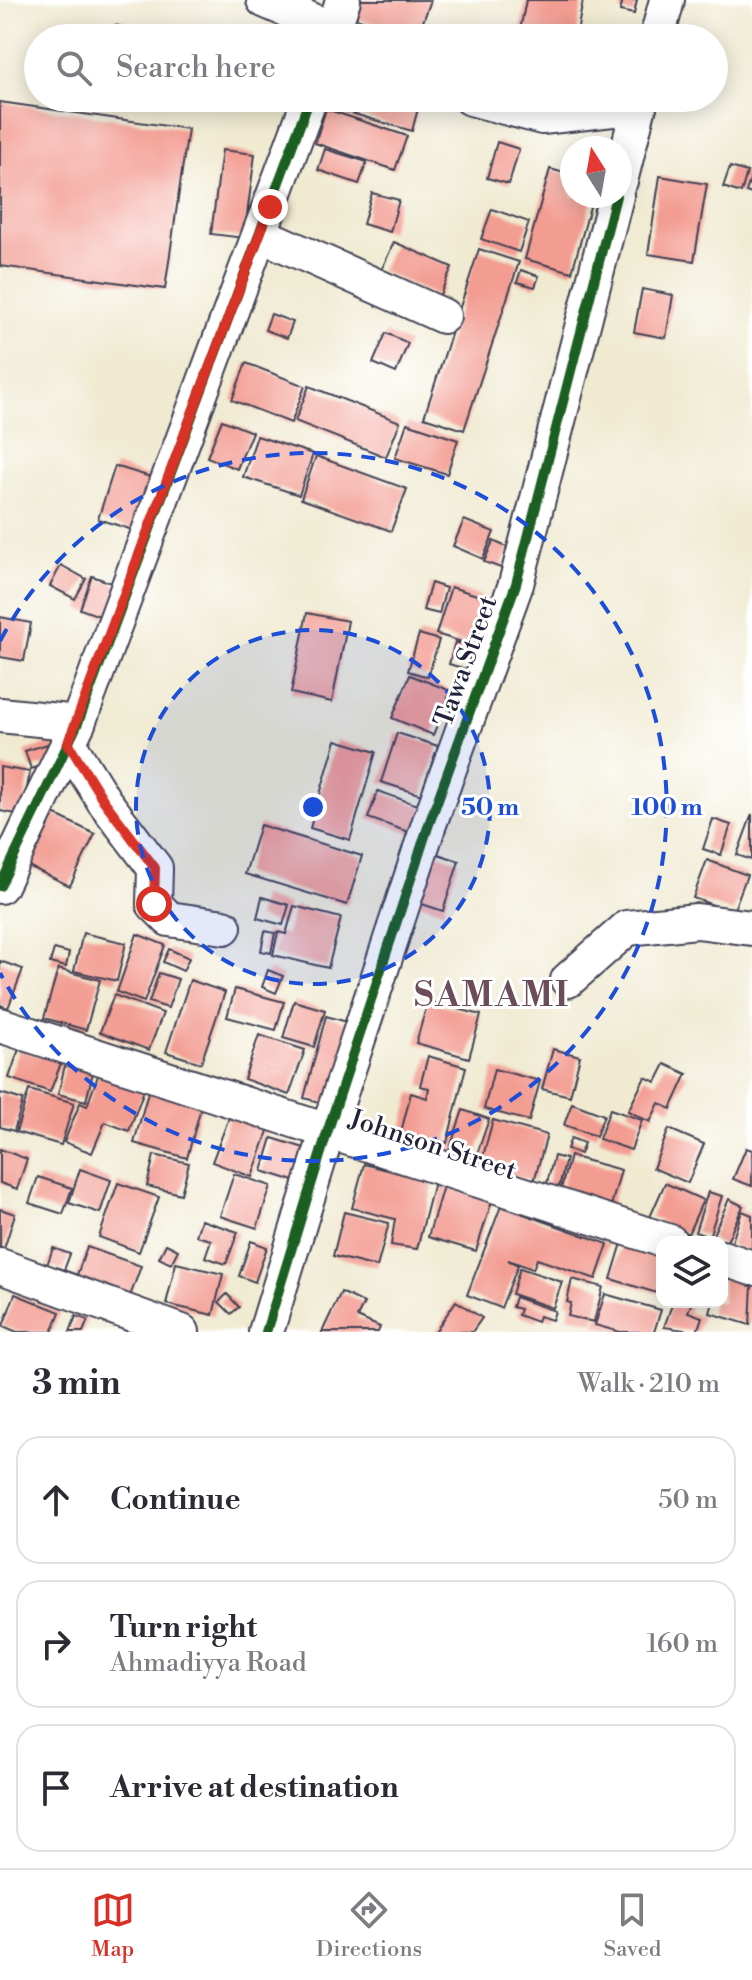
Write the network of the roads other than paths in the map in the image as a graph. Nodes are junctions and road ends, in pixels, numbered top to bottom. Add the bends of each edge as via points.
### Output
1 (264, 0) edge
2 (667, 0) edge
3 (336, 23) edge
4 (661, 24) edge
5 (305, 112) edge
6 (523, 112) edge
7 (575, 112) edge
8 (637, 112) edge
9 (631, 136) edge
10 (613, 208) edge
11 (260, 234) junction
12 (443, 316) dead end
13 (0, 715) edge
14 (73, 733) junction
15 (0, 886) edge
16 (224, 927) dead end
17 (752, 928) edge
18 (568, 980) dead end
19 (0, 1025) edge
20 (327, 1133) junction
21 (656, 1238) edge
22 (728, 1260) edge
23 (0, 1266) edge
24 (752, 1268) edge
25 (182, 1332) edge
26 (266, 1332) edge

1 - 3 street
2 - 4 street
5 - 11 street
6 - 7 street via 542,117
8 - 9 street
10 - 20 street, Tawa Street via 516,584 429,824
11 - 12 street
11 - 14 street
13 - 14 street
14 - 15 street
14 - 16 street via 104,801 155,868 154,904 169,919
17 - 18 street via 697,921 627,928
19 - 20 street, Johnson Street
20 - 21 street, Johnson Street
20 - 26 street, Tawa Street
22 - 24 street
23 - 25 street

